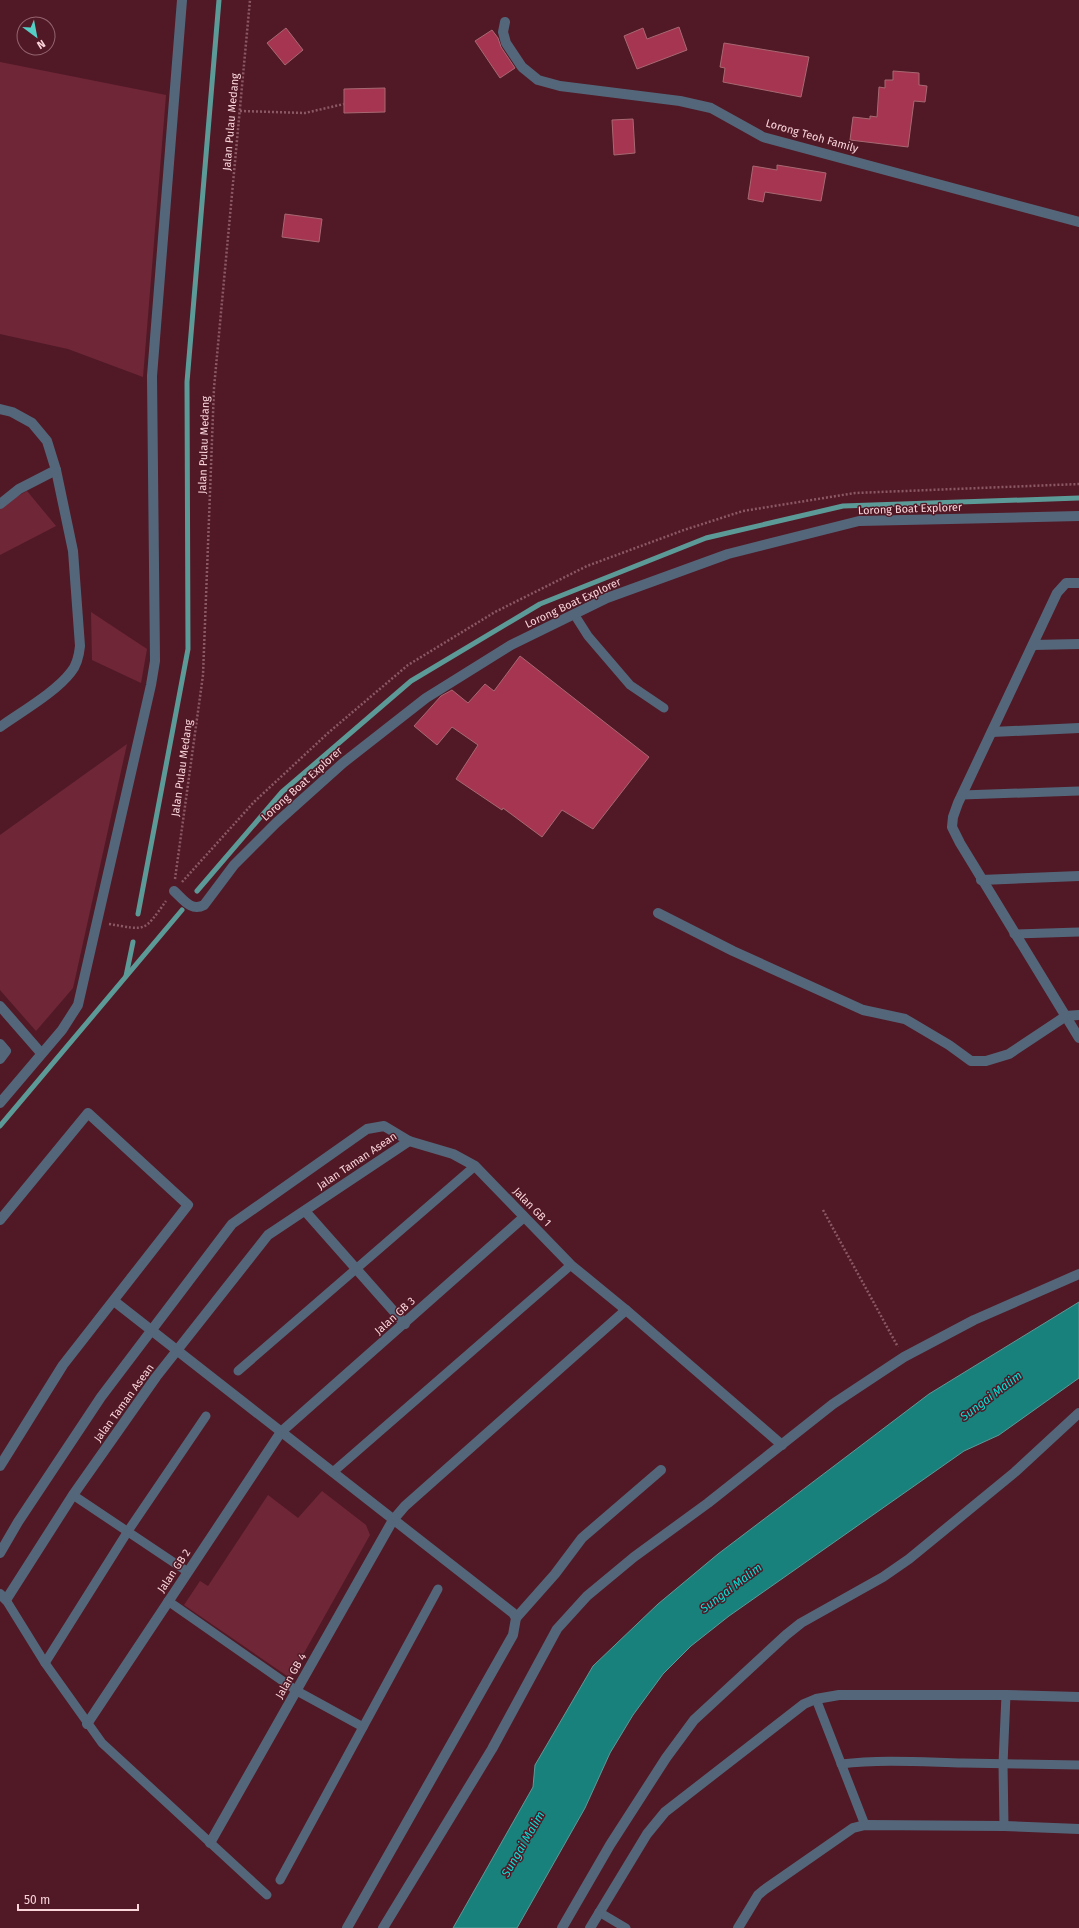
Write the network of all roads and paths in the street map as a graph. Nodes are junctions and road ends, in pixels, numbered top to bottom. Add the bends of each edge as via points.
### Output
1 (182, 0) edge
2 (250, 0) edge
3 (505, 22) dead end
4 (344, 104) dead end
5 (240, 111) junction
6 (1079, 222) edge
7 (0, 409) edge
8 (56, 470) junction
9 (0, 504) edge
10 (1079, 516) edge
11 (1079, 583) edge
12 (574, 614) junction
13 (1079, 644) edge
14 (1033, 645) junction
15 (664, 708) dead end
16 (0, 727) edge
17 (1079, 728) edge
18 (992, 732) junction
19 (1079, 791) edge
20 (962, 796) junction
21 (1079, 876) edge
22 (981, 880) junction
23 (174, 891) junction
24 (658, 913) dead end
25 (98, 922) junction
26 (1079, 932) edge
27 (1014, 934) junction
28 (0, 1006) edge
29 (1079, 1015) edge
30 (1066, 1016) junction
31 (1079, 1038) edge
32 (0, 1044) edge
33 (41, 1053) junction
34 (0, 1059) edge
35 (0, 1103) edge
36 (409, 1141) junction
37 (474, 1166) junction
38 (824, 1210) dead end
39 (305, 1211) junction
40 (524, 1217) junction
41 (0, 1220) edge
42 (571, 1265) junction
43 (357, 1270) junction
44 (1079, 1274) edge
45 (114, 1301) junction
46 (626, 1310) junction
47 (405, 1324) junction
48 (151, 1330) junction
49 (177, 1350) junction
50 (904, 1357) junction
51 (238, 1371) dead end
52 (1079, 1413) edge
53 (206, 1416) dead end
54 (281, 1432) junction
55 (782, 1445) junction
56 (0, 1466) edge
57 (662, 1470) dead end
58 (333, 1472) junction
59 (73, 1495) junction
60 (394, 1520) junction
61 (128, 1531) junction
62 (0, 1553) edge
63 (188, 1572) junction
64 (438, 1589) dead end
65 (3, 1597) edge
66 (168, 1601) junction
67 (516, 1618) junction
68 (45, 1663) junction
69 (297, 1691) junction
70 (1006, 1695) junction
71 (1079, 1697) edge
72 (816, 1699) junction
73 (87, 1724) junction
74 (363, 1727) junction
75 (841, 1764) junction
76 (1003, 1764) junction
77 (1079, 1765) edge
78 (865, 1824) junction
79 (1004, 1826) junction
80 (1079, 1829) edge
81 (210, 1843) junction
82 (280, 1880) dead end
83 (266, 1895) dead end
84 (599, 1912) junction
85 (347, 1928) edge
86 (383, 1928) edge
87 (562, 1928) edge
88 (590, 1928) edge
89 (626, 1928) edge
90 (738, 1928) edge

1 - 25 street via 152,376 155,661 152,685
2 - 5 path, Jalan Pulau Medang
3 - 6 street, Lorong Teoh Family via 503,32 506,43 522,67 538,80 560,86 680,101 711,108 763,136
4 - 5 path via 305,113
5 - 23 path, Jalan Pulau Medang via 214,388 203,675
7 - 8 street via 12,412 32,423 47,441
8 - 9 street via 19,489
8 - 16 street via 72,551 80,646 78,659 72,672 62,683
10 - 12 street, Lorong Boat Explorer via 859,521 728,554 607,598
11 - 14 street via 1066,583 1057,593
12 - 15 lane via 588,636 630,685
12 - 23 street, Lorong Boat Explorer via 511,645 426,698 349,758 239,859 204,905 192,908
13 - 14 street
14 - 18 street
17 - 18 street
18 - 20 street
19 - 20 lane
20 - 22 street via 953,817 952,827
21 - 22 street
22 - 27 street
23 - 25 path via 143,928
24 - 30 street via 863,1010 905,1018 970,1061 986,1061 1009,1054
25 - 33 street via 78,1005 62,1030
26 - 27 lane
27 - 30 street
28 - 33 street
29 - 30 street
30 - 31 street
32 - 34 street via 6,1051
33 - 35 street
36 - 37 street, Jalan GB 1 via 453,1154
36 - 39 street, Jalan Taman Asean
36 - 48 street, Jalan Taman Asean via 384,1126 367,1129 246,1213 232,1224
37 - 40 street, Jalan GB 1
37 - 43 lane
38 - 50 path
39 - 43 street
39 - 49 street, Jalan Taman Asean via 268,1235
40 - 42 street, Jalan GB 1
40 - 47 street, Jalan GB 3
41 - 45 street via 88,1113 188,1205
42 - 46 street, Jalan GB 1
42 - 58 lane
43 - 47 street
43 - 51 lane
44 - 50 street via 974,1320
45 - 48 street
45 - 56 street via 63,1365
46 - 55 street, Jalan GB 1
46 - 60 street, Jalan GB 4 via 405,1506
47 - 54 street, Jalan GB 3
48 - 49 street
48 - 62 street, Jalan Taman Asean via 101,1397
49 - 54 street
49 - 59 street, Jalan Taman Asean
50 - 55 street via 833,1404
52 - 87 street via 1015,1472 909,1559 883,1577 801,1623 694,1720 666,1758 610,1845
53 - 61 lane
54 - 58 street
54 - 63 street, Jalan GB 2
55 - 86 street via 634,1557 587,1596 557,1629 492,1749
57 - 67 street via 582,1538 555,1574
58 - 60 street
59 - 61 lane
59 - 65 street, Jalan Taman Asean
60 - 67 street via 513,1613
60 - 69 street, Jalan GB 4
61 - 63 lane
61 - 68 lane
63 - 66 street, Jalan GB 2
64 - 74 lane
65 - 68 lane
66 - 69 lane
66 - 73 street, Jalan GB 2
67 - 85 street via 513,1635
68 - 73 lane
69 - 74 lane
69 - 81 street, Jalan GB 4
70 - 71 street
70 - 72 street via 839,1695
70 - 76 lane
72 - 75 lane
72 - 84 street via 792,1712 665,1812 647,1834
73 - 81 lane via 102,1743
74 - 82 lane
75 - 76 lane via 867,1760 900,1760
75 - 78 lane
76 - 77 lane
76 - 79 lane
78 - 79 street
78 - 90 street via 854,1828 764,1890 758,1895
79 - 80 street
81 - 83 lane
84 - 88 street
84 - 89 lane

